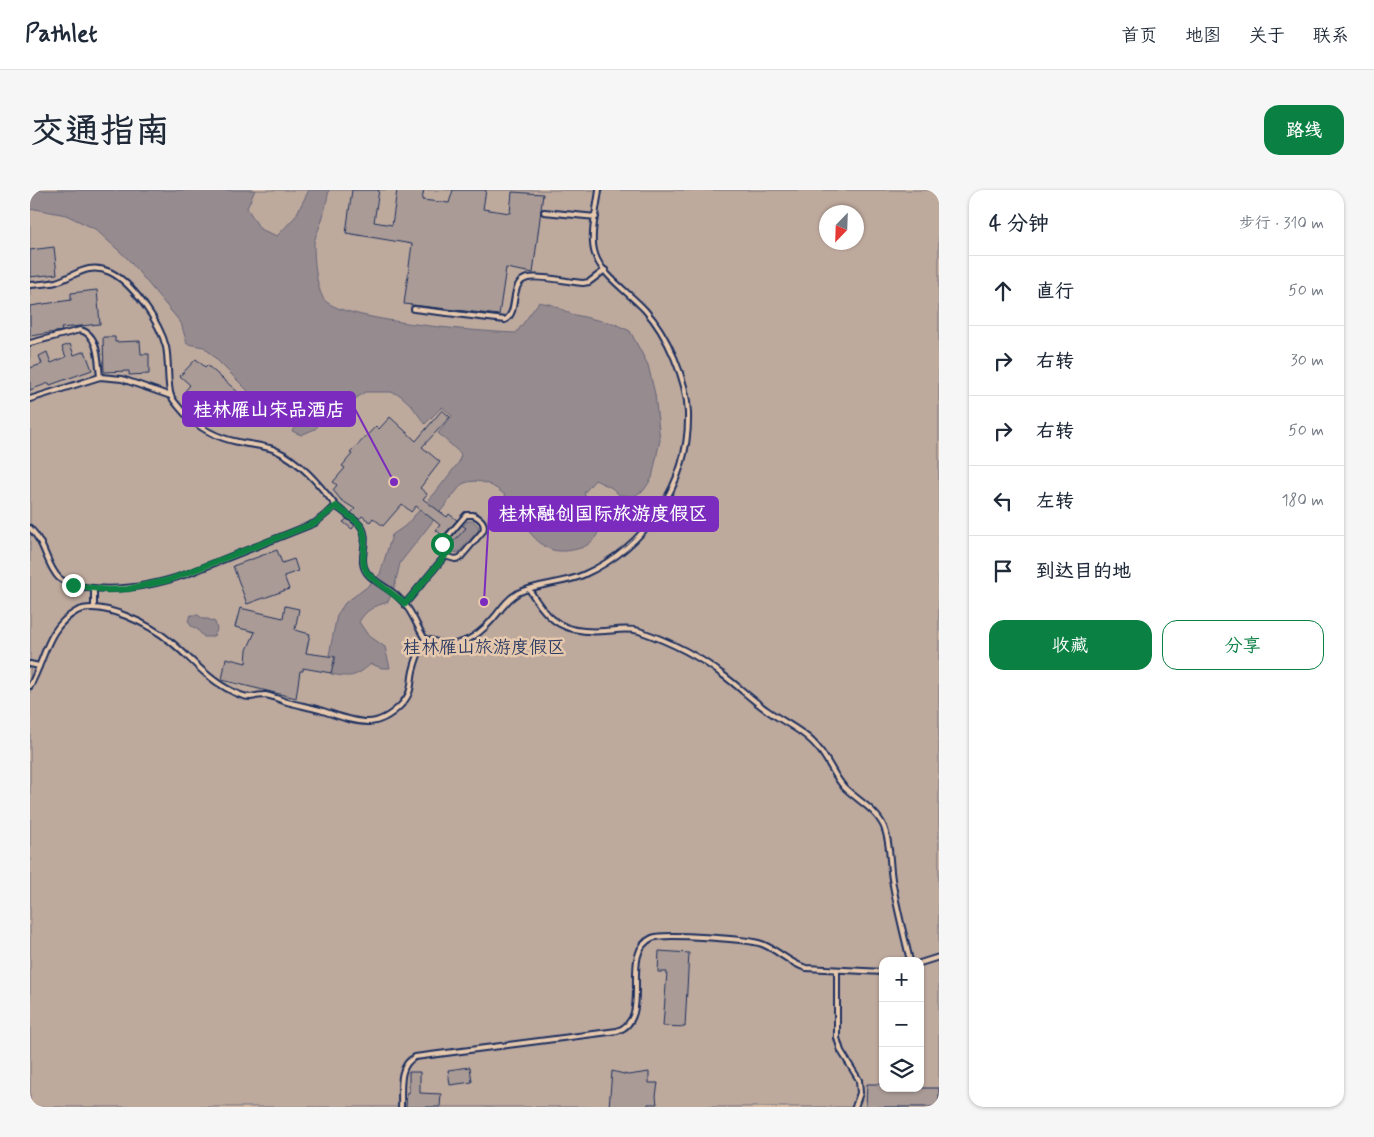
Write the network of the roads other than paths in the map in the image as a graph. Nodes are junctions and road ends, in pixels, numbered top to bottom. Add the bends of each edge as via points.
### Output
1 (599, 190) edge
2 (544, 212) dead end
3 (596, 217) junction
4 (605, 270) junction
5 (30, 285) edge
6 (414, 308) dead end
7 (30, 343) edge
8 (100, 377) junction
9 (171, 396) junction
10 (30, 399) edge
11 (336, 506) junction
12 (30, 528) edge
13 (445, 556) junction
14 (94, 589) junction
15 (529, 589) junction
16 (405, 604) junction
17 (94, 608) junction
18 (425, 639) junction
19 (30, 664) edge
20 (40, 666) junction
21 (30, 686) edge
22 (909, 957) edge
23 (939, 957) edge
24 (924, 962) edge
25 (837, 971) junction
26 (879, 972) edge
27 (401, 1107) edge
28 (855, 1107) edge

1 - 3 lane
2 - 3 lane
3 - 4 lane via 593,248
4 - 6 lane via 583,283 526,278 518,285 510,315 504,320
4 - 15 lane via 645,310 671,352 686,396 687,428 683,454 676,478 656,518 625,549 585,574
5 - 9 lane via 54,282 90,269 103,269 118,277 150,312 161,332
7 - 8 lane via 80,330 87,332 93,337
8 - 9 lane via 122,379
8 - 10 lane
9 - 11 lane via 185,414 209,432 239,443 273,449 287,456 321,486
11 - 14 lane via 315,523 178,577 128,589
11 - 16 lane via 365,534 363,560 368,575
12 - 14 lane via 41,541 52,568 61,580
13 - 13 lane via 460,558 483,531 483,522 473,515 466,515 442,542
13 - 16 lane
14 - 17 lane
15 - 18 lane via 508,600 489,623 468,640 448,644
15 - 22 lane via 547,615 562,626 587,632 636,630 700,659 755,702 805,735 819,749 844,787 883,825
16 - 18 lane
17 - 18 lane via 123,615 163,635 204,672 241,695 267,695 365,722 385,718 409,695
17 - 20 lane via 76,612 59,624 49,640
19 - 20 lane
20 - 21 lane
23 - 24 lane
25 - 26 lane
25 - 27 lane via 797,965 756,942 653,937 640,950 633,1016 623,1029 415,1057 407,1062 402,1072
25 - 28 lane via 837,1038 859,1080 860,1093

